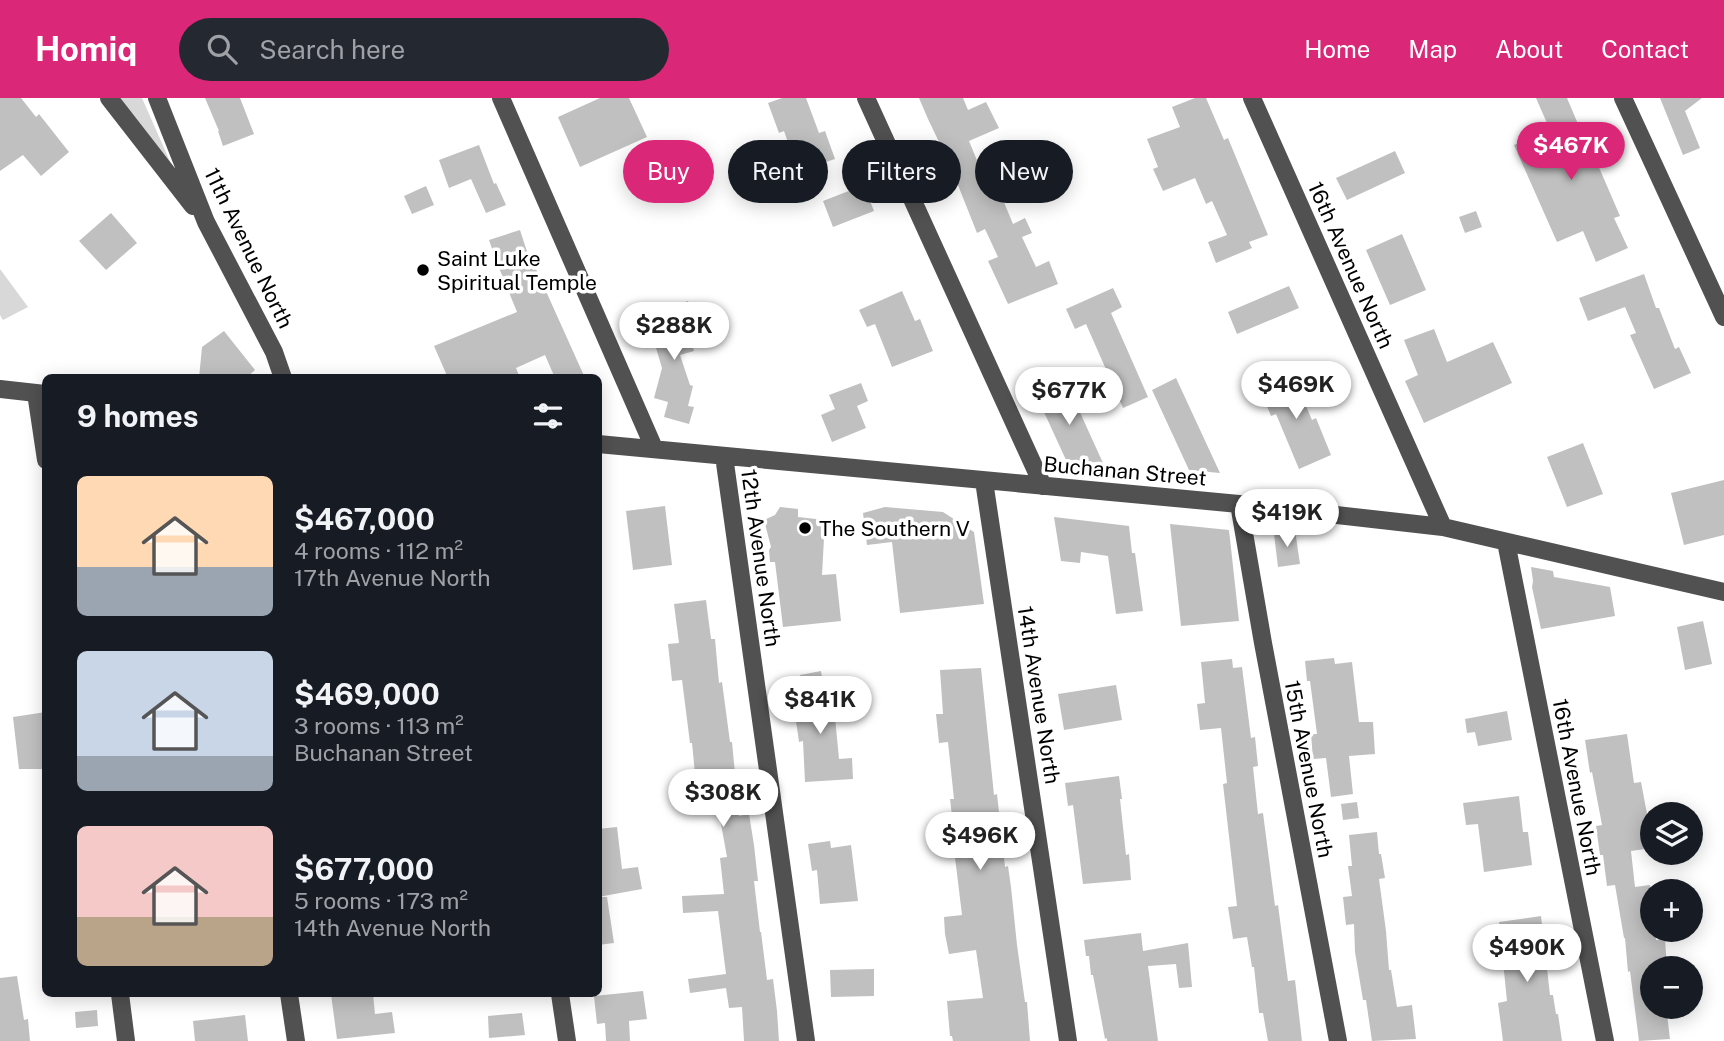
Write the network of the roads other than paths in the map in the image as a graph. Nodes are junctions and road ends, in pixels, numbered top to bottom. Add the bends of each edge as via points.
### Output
1 (157, 98) edge
2 (501, 98) edge
3 (866, 98) edge
4 (1252, 98) edge
5 (1623, 98) edge
6 (119, 101) edge
7 (206, 222) junction
8 (1724, 317) edge
9 (282, 374) edge
10 (0, 389) edge
11 (41, 393) edge
12 (602, 444) edge
13 (654, 449) junction
14 (724, 456) junction
15 (984, 481) junction
16 (1043, 486) junction
17 (1239, 504) junction
18 (1443, 527) junction
19 (1506, 542) junction
20 (1724, 592) edge
21 (120, 997) edge
22 (289, 997) edge
23 (560, 997) edge
24 (126, 1041) edge
25 (296, 1041) edge
26 (567, 1041) edge
27 (806, 1041) edge
28 (1068, 1041) edge
29 (1338, 1041) edge
30 (1605, 1041) edge

1 - 7 street, 11th Avenue North
2 - 13 street
3 - 16 street
4 - 18 street, 16th Avenue North
5 - 8 street
6 - 7 street
7 - 9 street, 11th Avenue North
10 - 11 street
12 - 13 street, Buchanan Street
13 - 14 street, Buchanan Street
14 - 15 street, Buchanan Street
14 - 27 street, 12th Avenue North
15 - 16 street, Buchanan Street
15 - 28 street, 14th Avenue North
16 - 17 street, Buchanan Street
17 - 18 street, Buchanan Street
17 - 29 street, 15th Avenue North
18 - 19 street, Buchanan Street
19 - 20 street, Buchanan Street
19 - 30 street, 16th Avenue North
21 - 24 street
22 - 25 street
23 - 26 street

